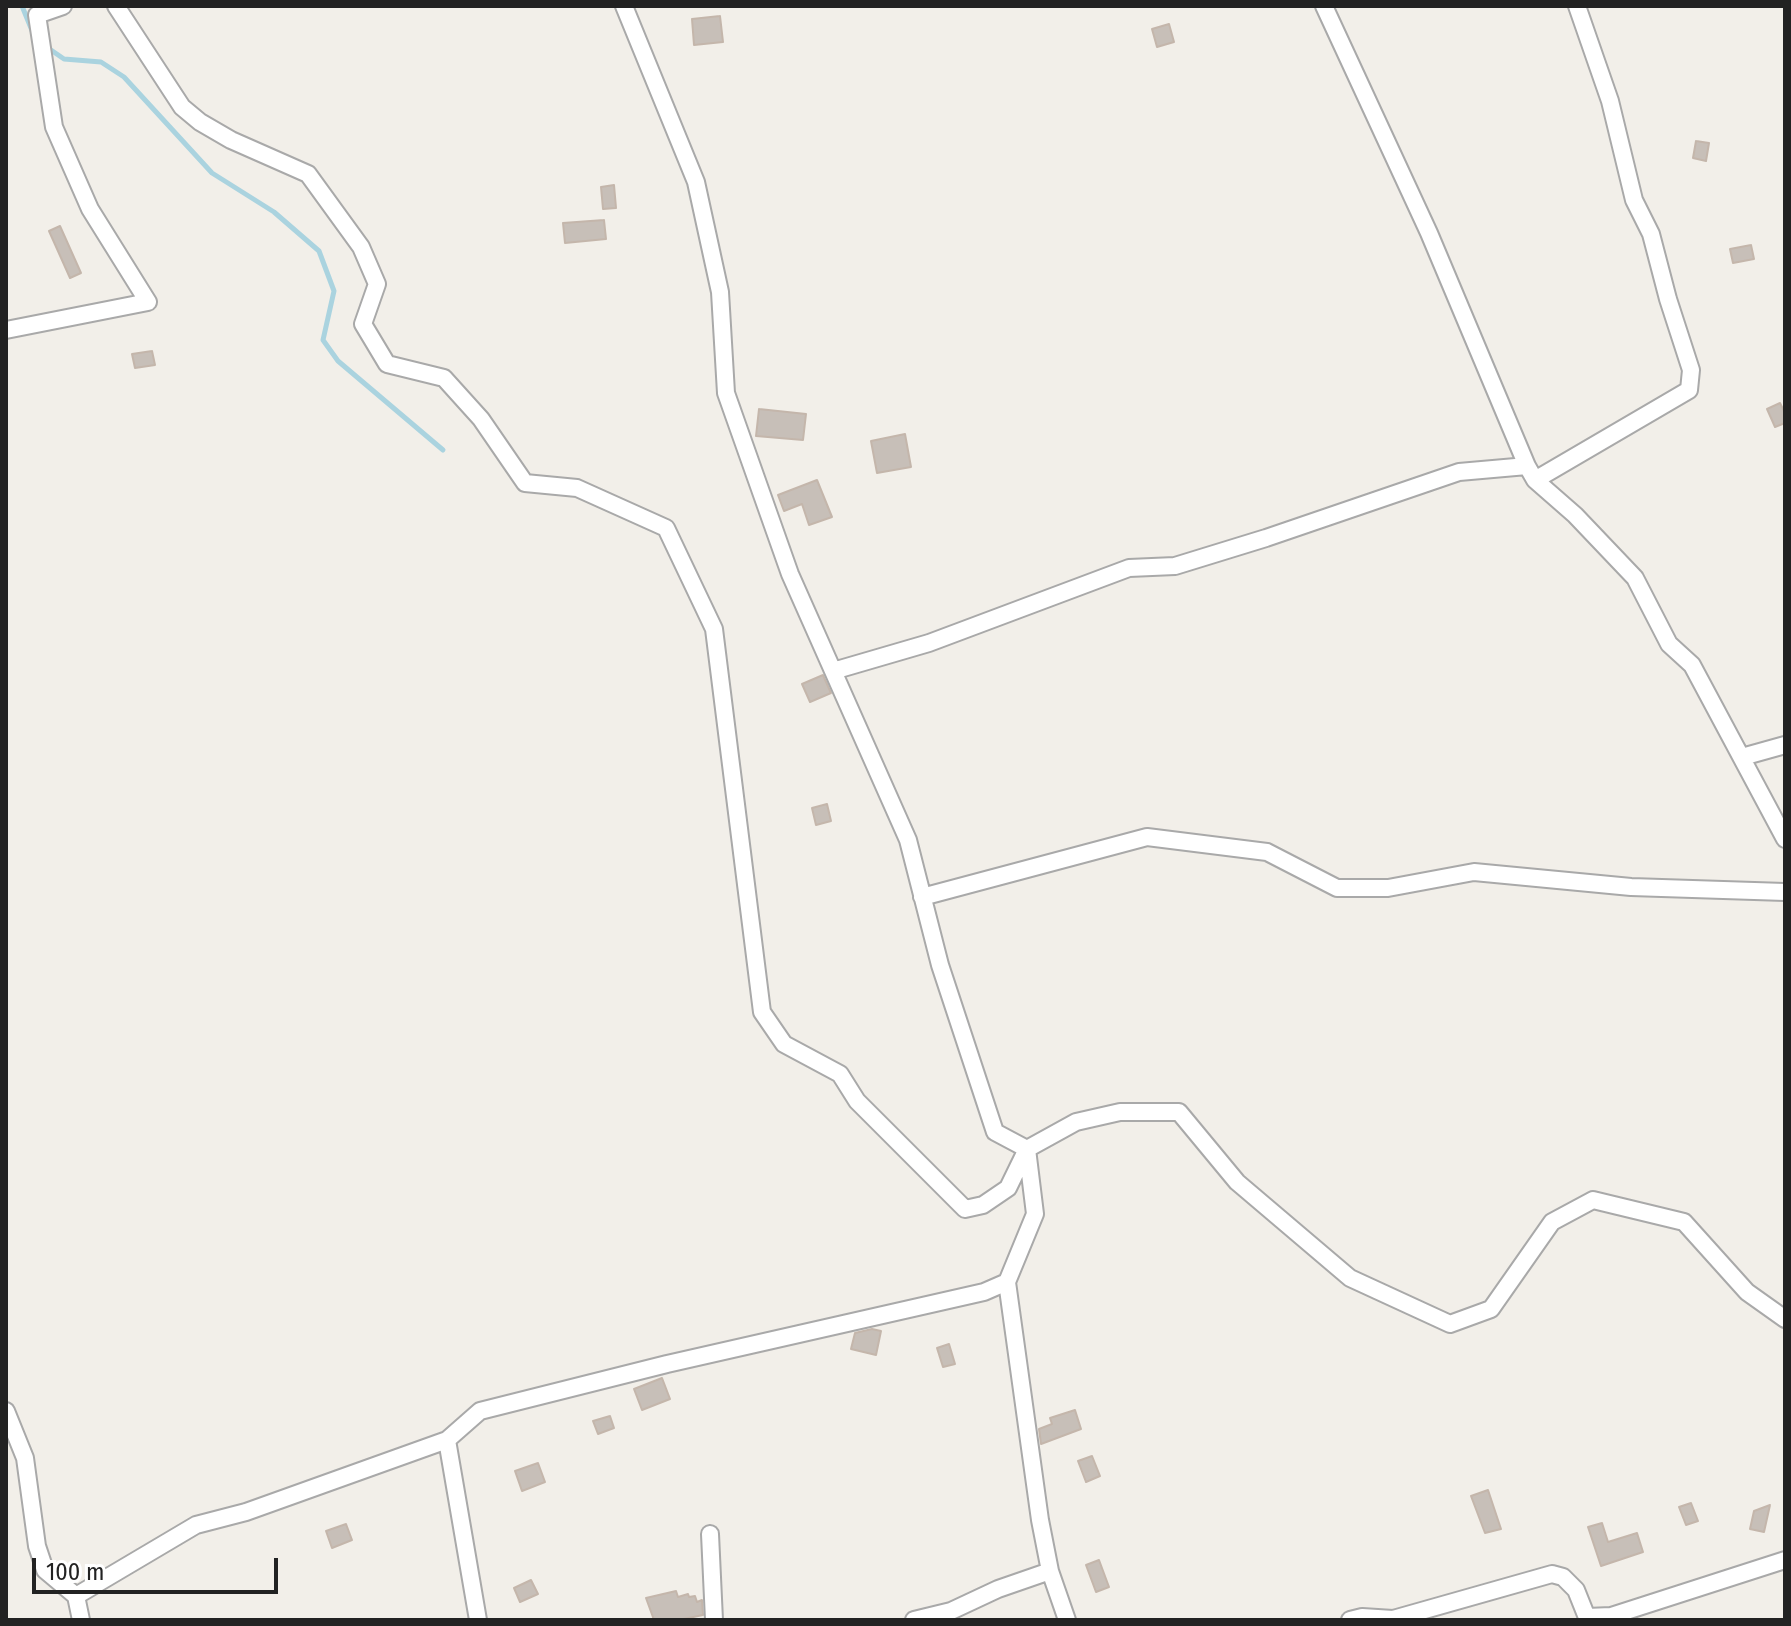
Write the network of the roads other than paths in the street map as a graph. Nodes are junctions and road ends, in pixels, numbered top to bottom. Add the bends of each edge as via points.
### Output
1 (63, 6) edge
2 (116, 6) edge
3 (624, 6) edge
4 (1324, 6) edge
5 (1577, 6) edge
6 (6, 330) edge
7 (1531, 473) junction
8 (833, 671) junction
9 (1785, 745) edge
10 (1742, 757) junction
11 (1785, 839) edge
12 (1785, 892) edge
13 (922, 897) junction
14 (1027, 1149) junction
15 (1007, 1282) junction
16 (1785, 1319) edge
17 (6, 1411) edge
18 (447, 1440) junction
19 (710, 1534) dead end
20 (1785, 1560) edge
21 (1050, 1571) junction
22 (76, 1596) junction
23 (1588, 1619) edge
24 (81, 1620) edge
25 (478, 1620) edge
26 (714, 1620) edge
27 (914, 1620) edge
28 (1067, 1620) edge
29 (1350, 1620) edge

1 - 6 street via 37,15 54,127 90,209 148,302
2 - 14 street via 182,107 231,140 308,174 361,247 377,284 363,324 387,364 444,378 481,419 525,483 577,488 666,528 714,629 762,1012 784,1044 840,1074 857,1101 965,1209 983,1205 1008,1188
3 - 8 street via 696,182 720,292 726,393 790,574
4 - 7 street via 1429,233
5 - 7 street via 1691,370 1689,390
7 - 8 street via 1459,472 1175,566 1129,568 929,643
7 - 10 street via 1635,578 1669,644 1692,665
8 - 13 street via 908,840
9 - 10 street
10 - 11 street
12 - 13 street via 1631,887 1474,872 1388,888 1337,888 1267,852 1147,837
13 - 14 street via 995,1132
14 - 15 street via 1035,1214
14 - 16 street via 1076,1122 1120,1112 1179,1112 1237,1182 1350,1278 1450,1324 1491,1309 1552,1222 1593,1200 1684,1222 1747,1292
15 - 18 street via 984,1292 480,1411
15 - 21 street
17 - 22 street via 25,1458 45,1570
18 - 22 street via 196,1525
18 - 25 street
19 - 26 street
20 - 23 street
21 - 27 street via 951,1611
21 - 28 street
22 - 24 street
23 - 29 street via 1576,1590 1552,1574 1393,1619

